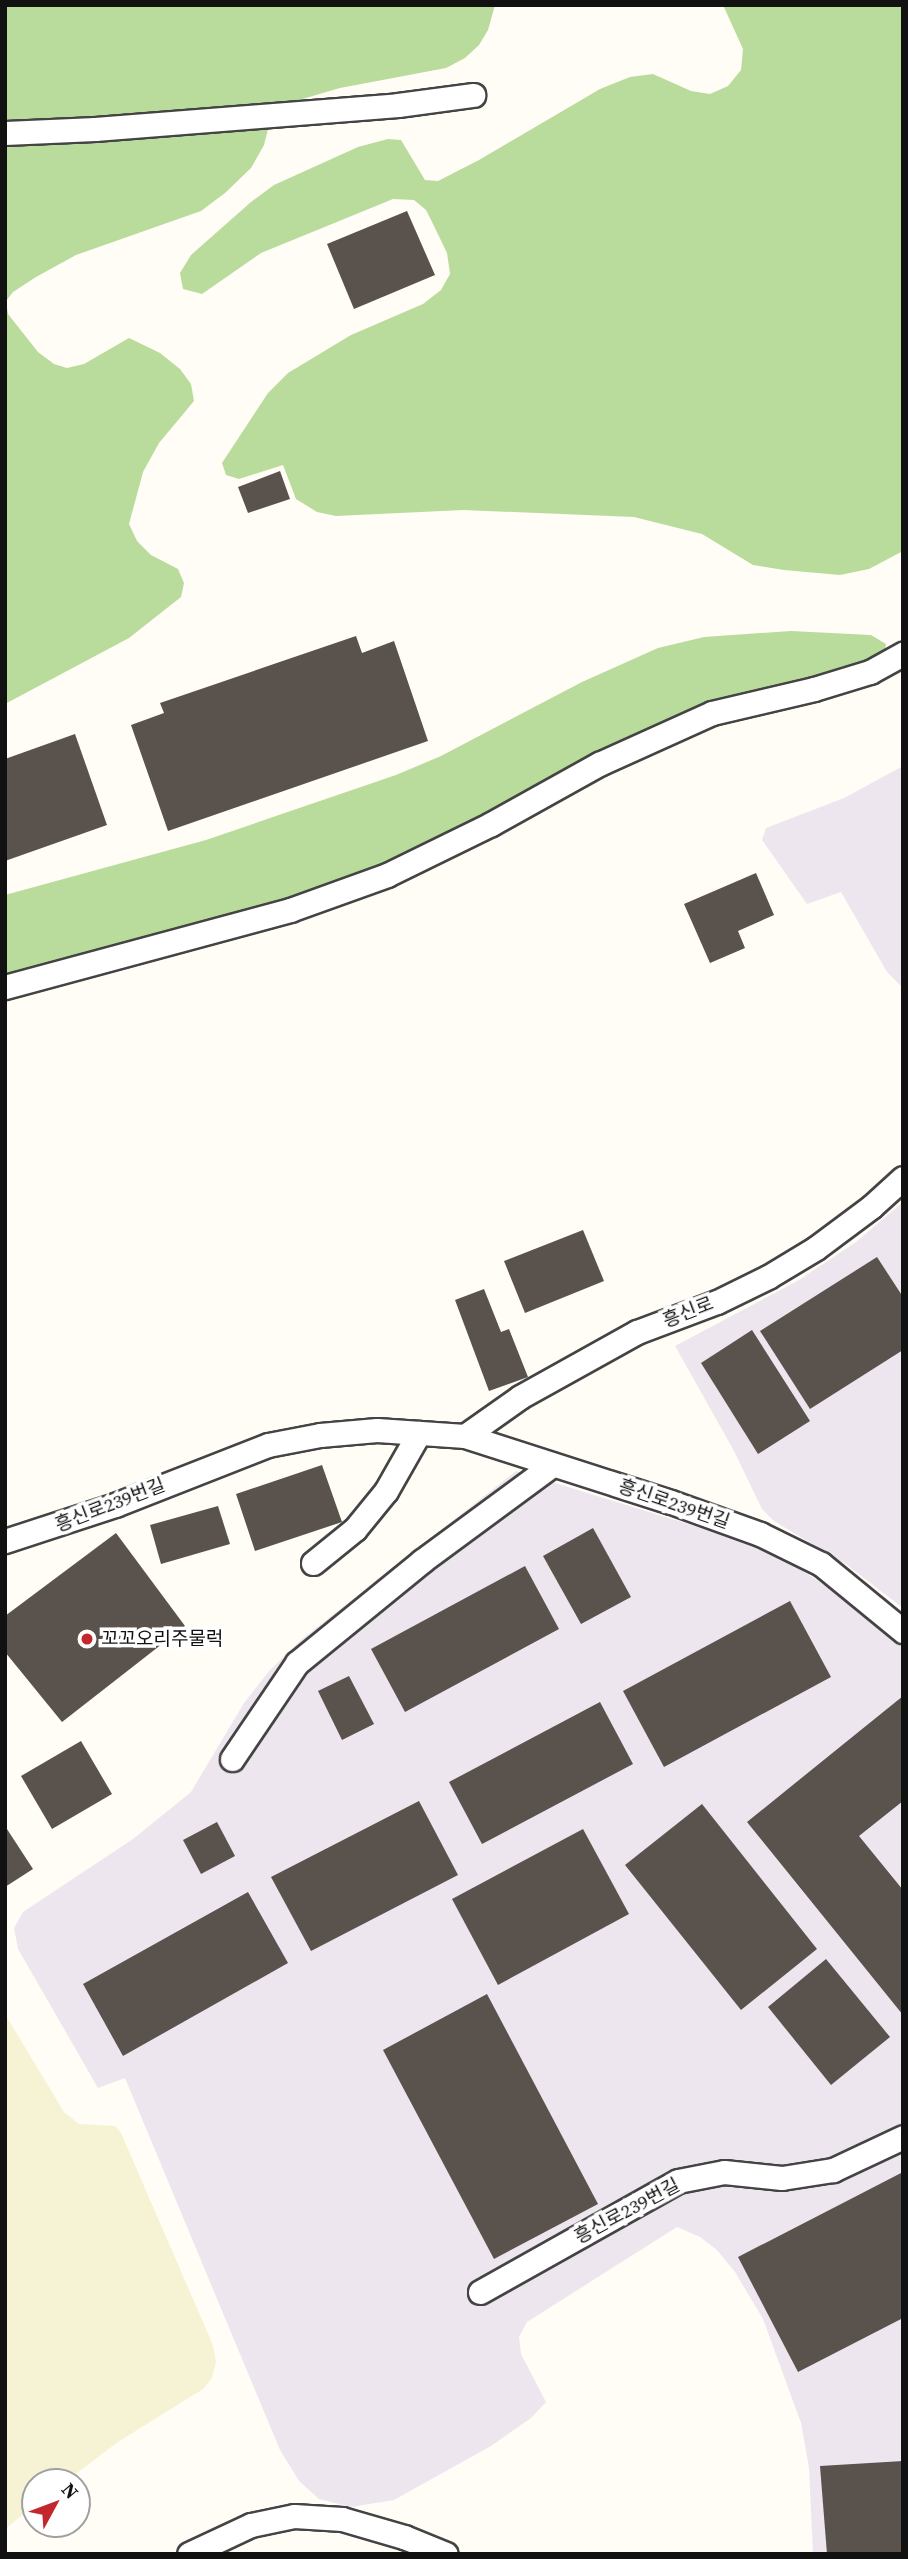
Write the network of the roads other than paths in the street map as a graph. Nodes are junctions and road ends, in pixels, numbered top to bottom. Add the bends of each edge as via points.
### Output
1 (473, 95) dead end
2 (5, 133) edge
3 (903, 654) edge
4 (5, 987) edge
5 (903, 1178) edge
6 (419, 1433) junction
7 (465, 1436) junction
8 (552, 1465) junction
9 (5, 1541) edge
10 (313, 1563) dead end
11 (903, 1631) edge
12 (232, 1759) dead end
13 (903, 2137) edge
14 (480, 2292) dead end
15 (189, 2554) edge
16 (446, 2554) edge

1 - 2 lane via 398,105
3 - 4 lane via 870,672 712,713 598,764 491,824 363,884 277,914
5 - 7 lane, 흥신로 via 816,1248 768,1277 637,1332 520,1397
6 - 7 lane, 흥신로239번길
6 - 9 lane, 흥신로239번길 via 377,1430 268,1446 116,1505
6 - 10 lane via 386,1491 355,1529
7 - 8 lane, 흥신로239번길
8 - 11 lane, 흥신로239번길 via 760,1534 821,1564
8 - 12 lane via 422,1561 297,1663
13 - 14 lane, 흥신로239번길 via 833,2171 782,2178 724,2172 678,2181
15 - 16 lane via 251,2525 294,2516 342,2519

